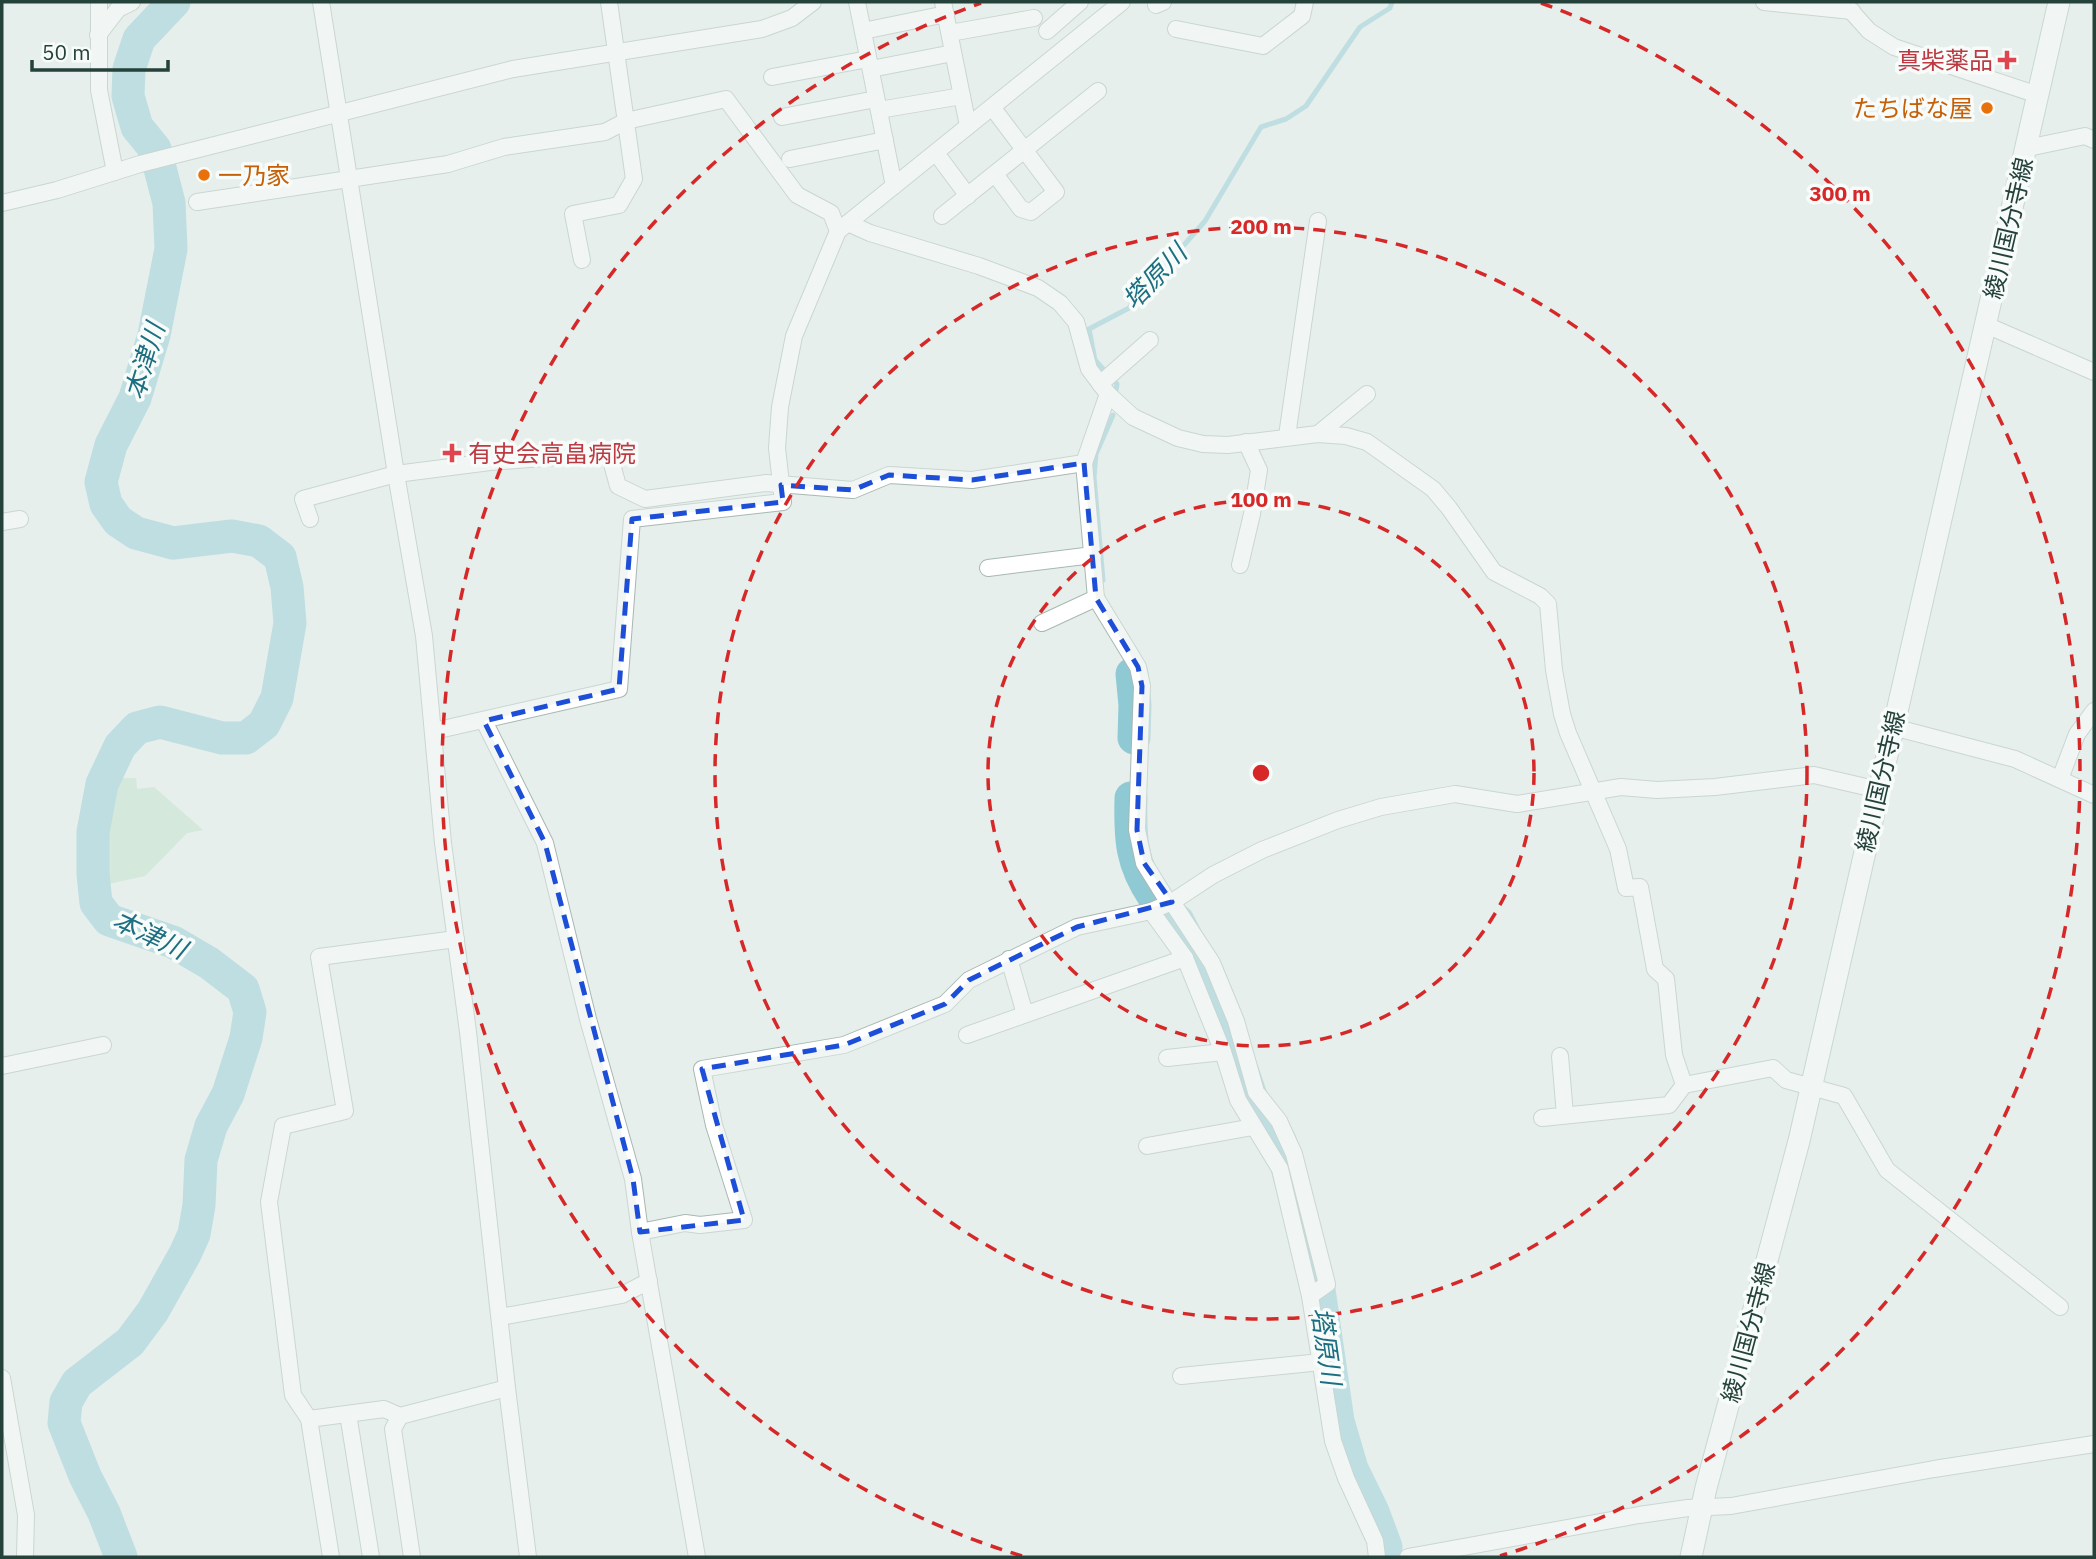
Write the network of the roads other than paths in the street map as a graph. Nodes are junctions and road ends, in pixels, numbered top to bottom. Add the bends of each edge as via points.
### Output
1 (99, 2) edge
2 (132, 2) edge
3 (321, 2) edge
4 (609, 2) edge
5 (813, 2) edge
6 (857, 2) edge
7 (1080, 2) edge
8 (1122, 2) edge
9 (1305, 2) edge
10 (1764, 2) edge
11 (2059, 2) edge
12 (1847, 6) edge
13 (944, 8) edge
14 (1034, 18) dead end
15 (1176, 29) dead end
16 (863, 31) junction
17 (1047, 31) dead end
18 (950, 33) junction
19 (98, 35) junction
20 (615, 51) junction
21 (953, 53) junction
22 (870, 64) junction
23 (772, 77) dead end
24 (1098, 91) dead end
25 (2038, 95) junction
26 (962, 96) junction
27 (878, 104) junction
28 (992, 107) junction
29 (339, 114) junction
30 (782, 117) dead end
31 (626, 121) junction
32 (968, 126) junction
33 (885, 140) junction
34 (2094, 140) edge
35 (2027, 148) junction
36 (1025, 150) junction
37 (936, 152) junction
38 (790, 159) dead end
39 (115, 172) junction
40 (995, 174) junction
41 (350, 178) junction
42 (894, 186) junction
43 (968, 195) junction
44 (197, 202) dead end
45 (2, 203) edge
46 (942, 216) dead end
47 (1318, 221) dead end
48 (843, 227) junction
49 (582, 260) dead end
50 (1986, 325) junction
51 (1150, 340) dead end
52 (2094, 372) edge
53 (1103, 387) junction
54 (1367, 394) dead end
55 (1318, 434) junction
56 (1286, 436) junction
57 (1246, 442) junction
58 (1084, 463) junction
59 (396, 474) junction
60 (782, 485) junction
61 (20, 519) dead end
62 (310, 519) dead end
63 (2, 522) edge
64 (1093, 555) junction
65 (1240, 565) dead end
66 (988, 568) dead end
67 (1096, 598) junction
68 (1042, 623) dead end
69 (2094, 711) edge
70 (484, 721) junction
71 (1893, 727) junction
72 (434, 731) junction
73 (2060, 779) junction
74 (1878, 790) junction
75 (1593, 791) junction
76 (2094, 795) edge
77 (1172, 902) junction
78 (1151, 911) junction
79 (456, 939) junction
80 (1185, 958) junction
81 (1009, 959) junction
82 (1025, 1014) junction
83 (967, 1035) dead end
84 (103, 1045) dead end
85 (1223, 1052) junction
86 (1560, 1056) dead end
87 (1167, 1058) dead end
88 (2, 1066) edge
89 (1684, 1085) junction
90 (1811, 1088) junction
91 (1565, 1115) junction
92 (1542, 1118) dead end
93 (1279, 1121) junction
94 (1253, 1127) junction
95 (1264, 1141) junction
96 (1147, 1146) dead end
97 (640, 1232) junction
98 (649, 1281) junction
99 (1310, 1296) junction
100 (2060, 1307) dead end
101 (500, 1317) junction
102 (1321, 1362) junction
103 (1181, 1376) dead end
104 (2, 1378) edge
105 (507, 1388) junction
106 (348, 1414) junction
107 (400, 1416) junction
108 (309, 1419) junction
109 (2094, 1444) edge
110 (1702, 1507) junction
111 (24, 1557) edge
112 (331, 1557) edge
113 (371, 1557) edge
114 (412, 1557) edge
115 (528, 1557) edge
116 (697, 1557) edge
117 (1377, 1557) edge
118 (1408, 1557) edge
119 (1691, 1557) edge

1 - 19 street
2 - 19 street via 118,9
3 - 29 street
4 - 20 street
5 - 20 street via 792,18 762,29
6 - 16 street
7 - 17 street
8 - 28 street
9 - 15 street via 1302,16 1263,46
10 - 12 street
11 - 25 main road, 綾川国分寺線
12 - 25 street via 1869,31 1894,47
13 - 16 street
13 - 18 street
14 - 18 street
16 - 22 street
18 - 21 street
19 - 39 street via 99,90
20 - 29 street via 513,69
20 - 31 street
21 - 22 street
21 - 26 street
22 - 23 street
22 - 27 street
24 - 36 street
25 - 35 main road, 綾川国分寺線
26 - 27 street
26 - 32 street
27 - 30 street
27 - 33 street
28 - 32 street
28 - 36 street
29 - 39 street
29 - 41 street
31 - 41 street via 605,132 504,147 448,164
31 - 48 street via 726,99 797,195 831,213
31 - 49 street via 634,179 620,205 573,214
32 - 37 street
33 - 38 street
33 - 42 street
34 - 35 street via 2085,136
35 - 50 main road, 綾川国分寺線
36 - 40 street
36 - 40 street via 1056,192 1031,212 1021,209
37 - 42 street
37 - 43 street
39 - 45 street
40 - 43 street
41 - 44 street
41 - 59 street
42 - 48 street
43 - 46 street
47 - 56 street
48 - 53 street via 1038,288 1076,322 1089,369
48 - 60 street via 794,336 779,421
50 - 52 street
50 - 71 main road, 綾川国分寺線
51 - 53 street via 1115,370
53 - 57 street via 1133,417 1178,438 1203,444
53 - 58 street
54 - 55 street
55 - 56 street
55 - 75 street via 1367,442 1433,489 1494,572 1548,604 1562,714
56 - 57 street
57 - 65 street via 1259,470
58 - 60 street via 972,480 889,475 853,491
58 - 64 street
59 - 60 street via 609,453 618,486 645,499 766,483
59 - 62 street via 303,499
59 - 72 street via 424,636
60 - 70 street via 783,502 632,519 619,689
61 - 63 street
64 - 66 street
64 - 67 street
67 - 68 street
67 - 77 street via 1138,667 1142,686 1137,830 1144,863
69 - 73 street via 2077,734
70 - 72 street
70 - 97 street via 545,843 587,1019 633,1179
71 - 73 street via 2015,759
71 - 74 main road, 綾川国分寺線
72 - 79 street
73 - 76 street
74 - 75 street via 1814,775 1715,787
74 - 90 main road, 綾川国分寺線
75 - 77 street via 1517,804 1455,794 1381,807 1262,850
75 - 89 street via 1618,849 1626,888 1640,887 1655,969 1666,979 1674,1055
77 - 78 street
77 - 93 street via 1212,963 1236,1021 1256,1092
78 - 80 street
78 - 81 street via 1077,927
79 - 101 street
79 - 108 street via 320,957 345,1111 283,1126 270,1202 293,1395
80 - 82 street
80 - 85 street
81 - 82 street
81 - 97 street via 969,980 945,1004 844,1045 702,1069 713,1125 744,1220 685,1223
82 - 83 street
84 - 88 street
85 - 87 street
85 - 94 street via 1238,1100
86 - 91 street
89 - 90 street via 1773,1068 1786,1080
89 - 91 street via 1669,1105
90 - 100 street via 1844,1096 1887,1170
90 - 110 main road, 綾川国分寺線
91 - 92 street
93 - 95 street
93 - 99 street via 1294,1154 1327,1284
94 - 95 street
94 - 96 street
95 - 99 street via 1280,1169
97 - 98 street
98 - 101 street via 622,1295
98 - 116 street
99 - 102 street
101 - 105 street
102 - 103 street
102 - 117 street via 1333,1441 1375,1541
104 - 111 street via 26,1514
105 - 107 street
105 - 115 street
106 - 107 street via 384,1409
106 - 108 street
106 - 113 street
107 - 114 street via 393,1429
108 - 112 street
109 - 110 street via 1731,1506
110 - 118 street
110 - 119 main road, 綾川国分寺線

